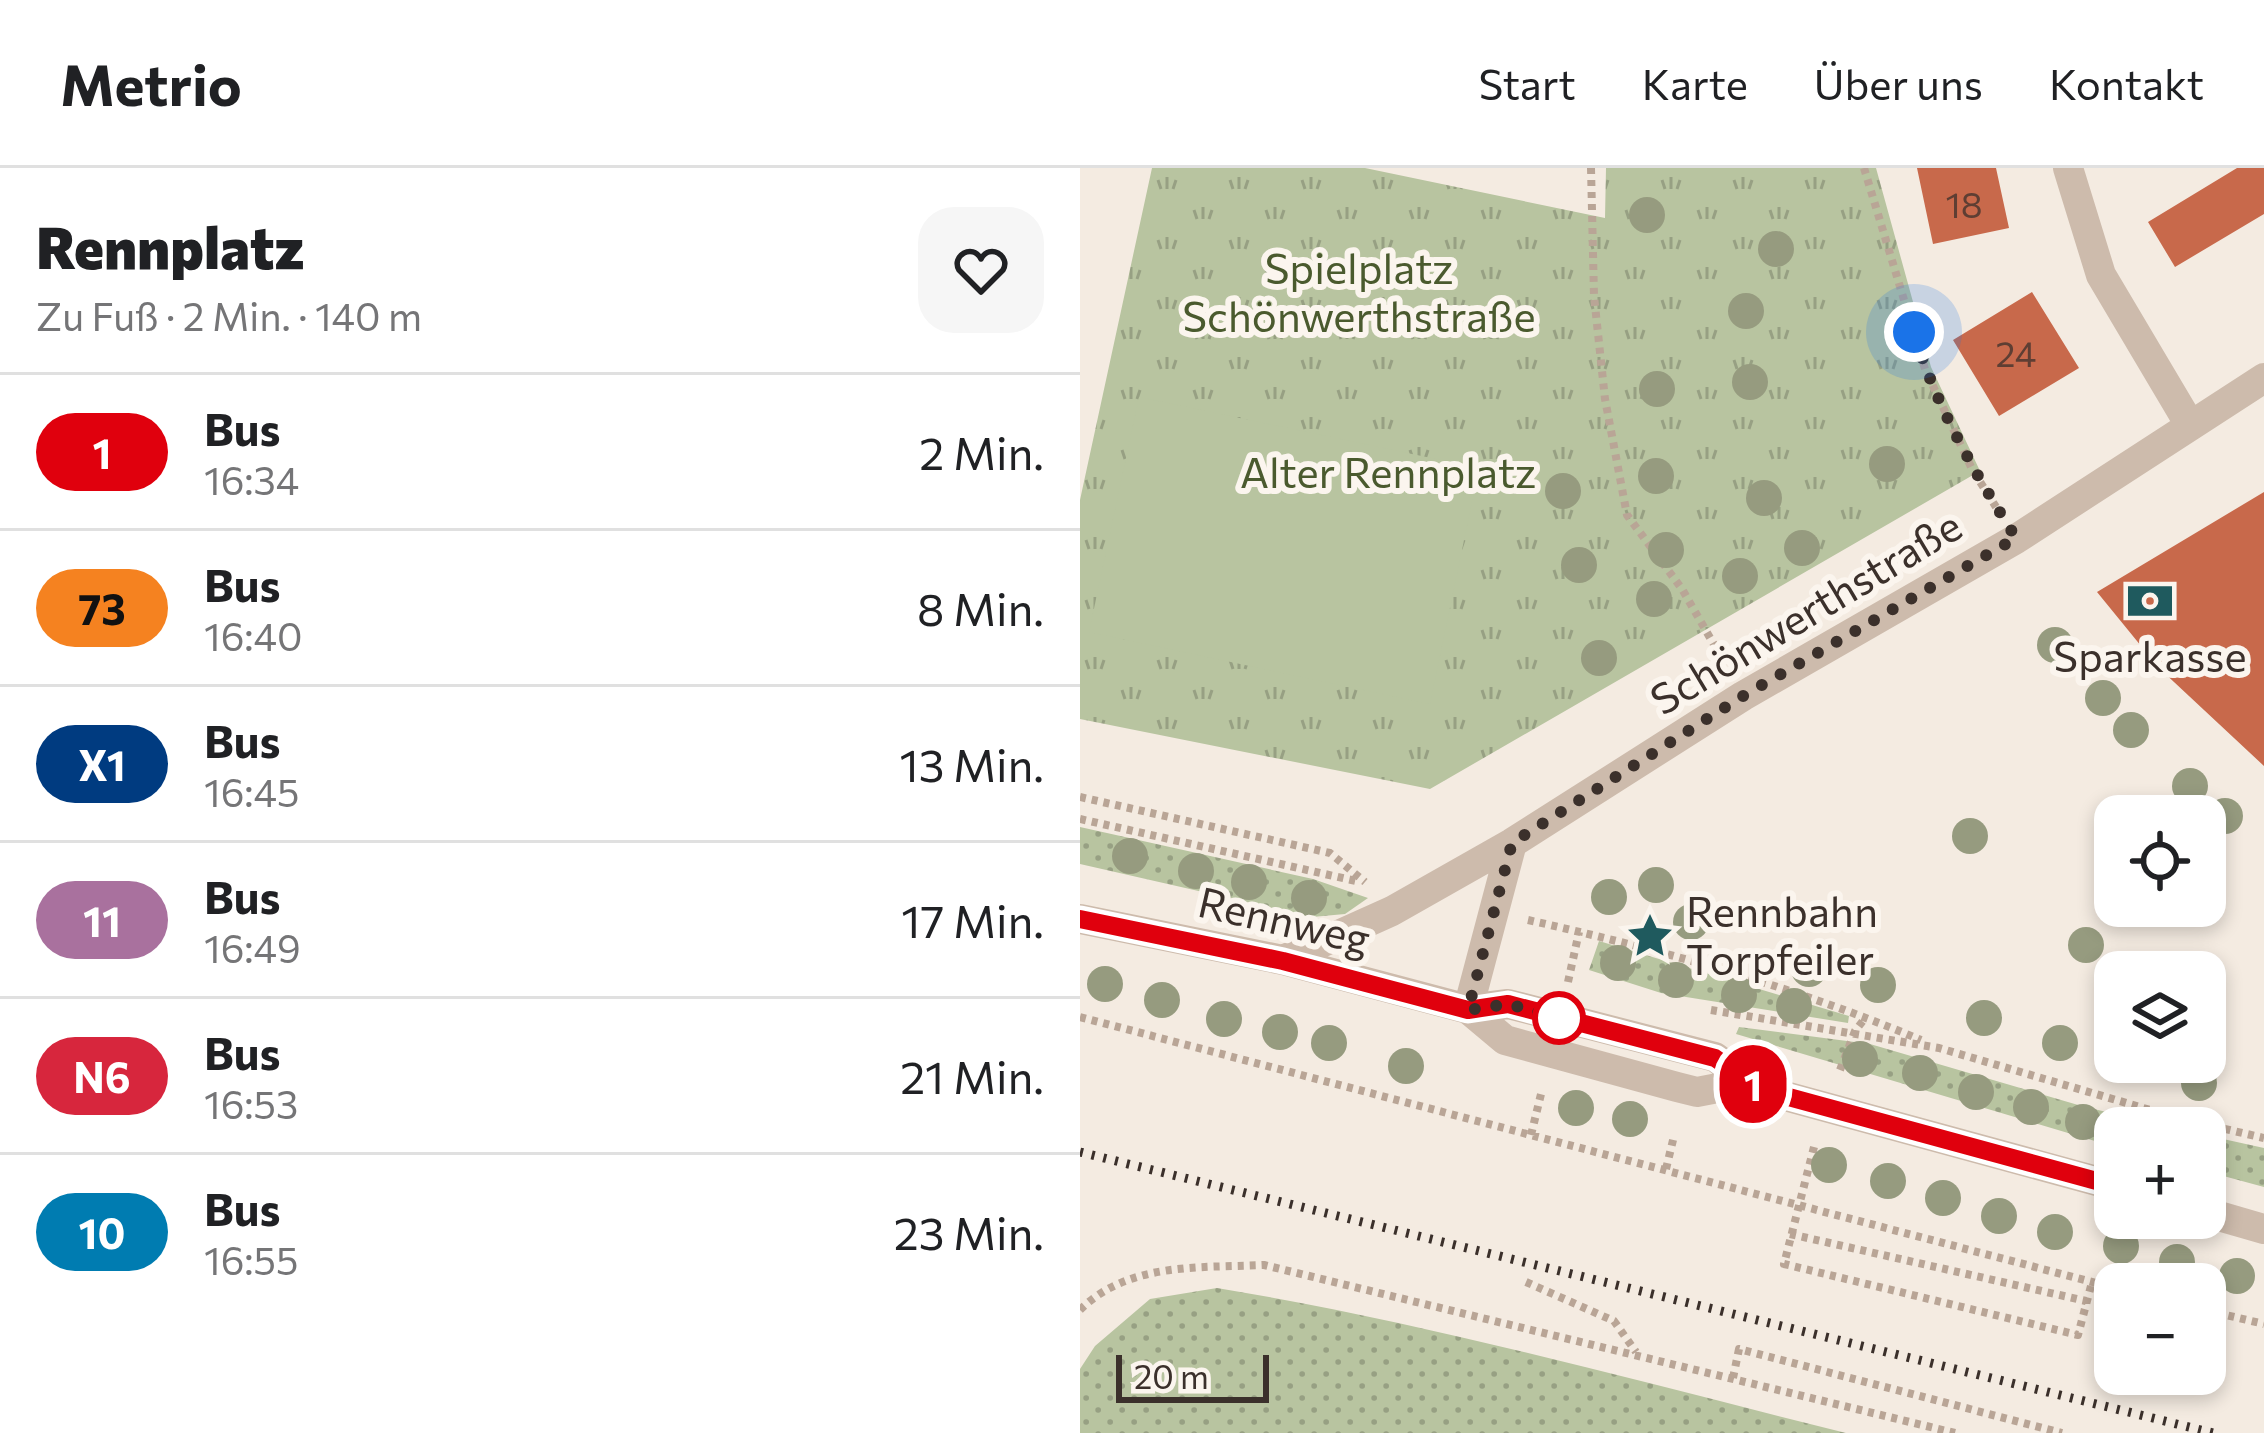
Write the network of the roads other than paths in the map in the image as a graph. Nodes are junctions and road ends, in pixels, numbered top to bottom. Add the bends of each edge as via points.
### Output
1 (2068, 168) edge
2 (2264, 378) edge
3 (2190, 425) junction
4 (1512, 843) junction
5 (1080, 919) edge
6 (1283, 961) junction
7 (1468, 1010) junction
8 (2094, 1180) edge
9 (2226, 1218) edge
10 (2264, 1228) edge

1 - 3 street via 2101,275
2 - 3 street, Schönwerthstraße
3 - 4 street, Schönwerthstraße
4 - 6 street, Schönwerthstraße
4 - 7 street
5 - 6 street, Rennweg
6 - 7 street, Rennweg
7 - 8 street, Rennweg via 1508,1004 1715,1058 1785,1096
9 - 10 street

